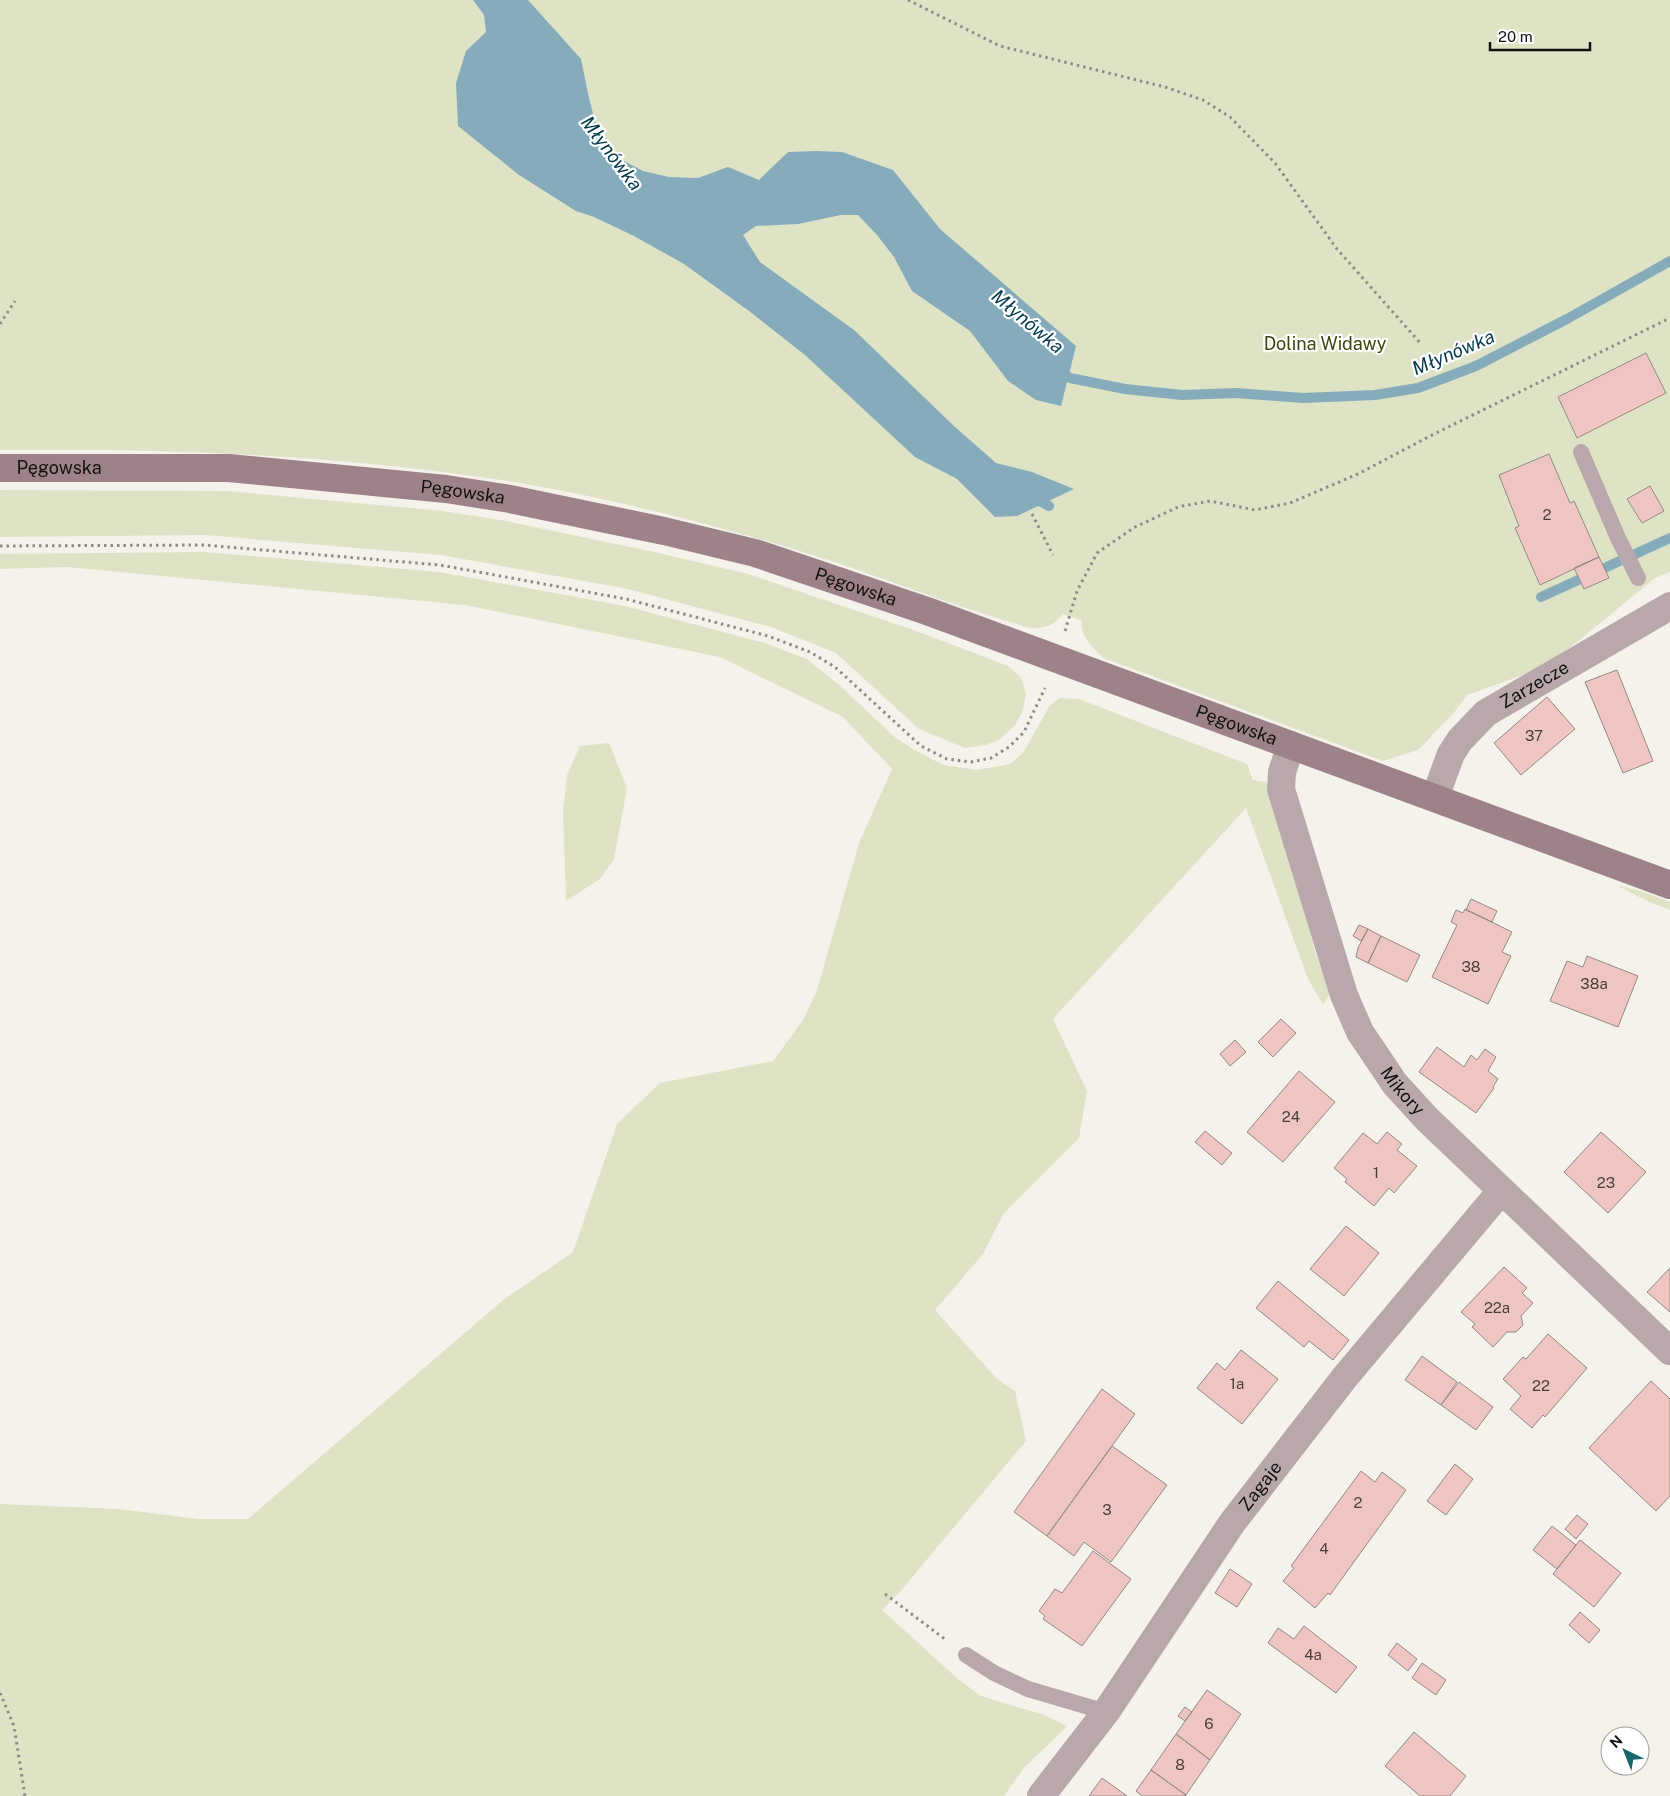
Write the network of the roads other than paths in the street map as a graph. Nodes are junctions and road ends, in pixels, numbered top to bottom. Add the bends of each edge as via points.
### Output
1 (1581, 452) dead end
2 (0, 468) edge
3 (1638, 578) dead end
4 (1670, 606) edge
5 (1290, 745) junction
6 (1434, 797) junction
7 (1670, 886) edge
8 (1501, 1191) junction
9 (1670, 1351) edge
10 (966, 1655) road end
11 (1106, 1712) junction
12 (1040, 1796) edge

1 - 3 lane
2 - 5 main road, Pęgowska via 229,468 295,473 510,499 664,531 755,553 927,611 1052,672
4 - 6 street, Zarzecze via 1486,713 1451,754
5 - 6 main road, Pęgowska
5 - 8 street, Mikory via 1281,789 1344,995 1360,1032 1395,1084
6 - 7 main road, Pęgowska
8 - 9 street, Mikory
8 - 11 street, Zagaje via 1345,1377 1232,1523
10 - 11 lane via 994,1673 1028,1688
11 - 12 street, Zagaje

